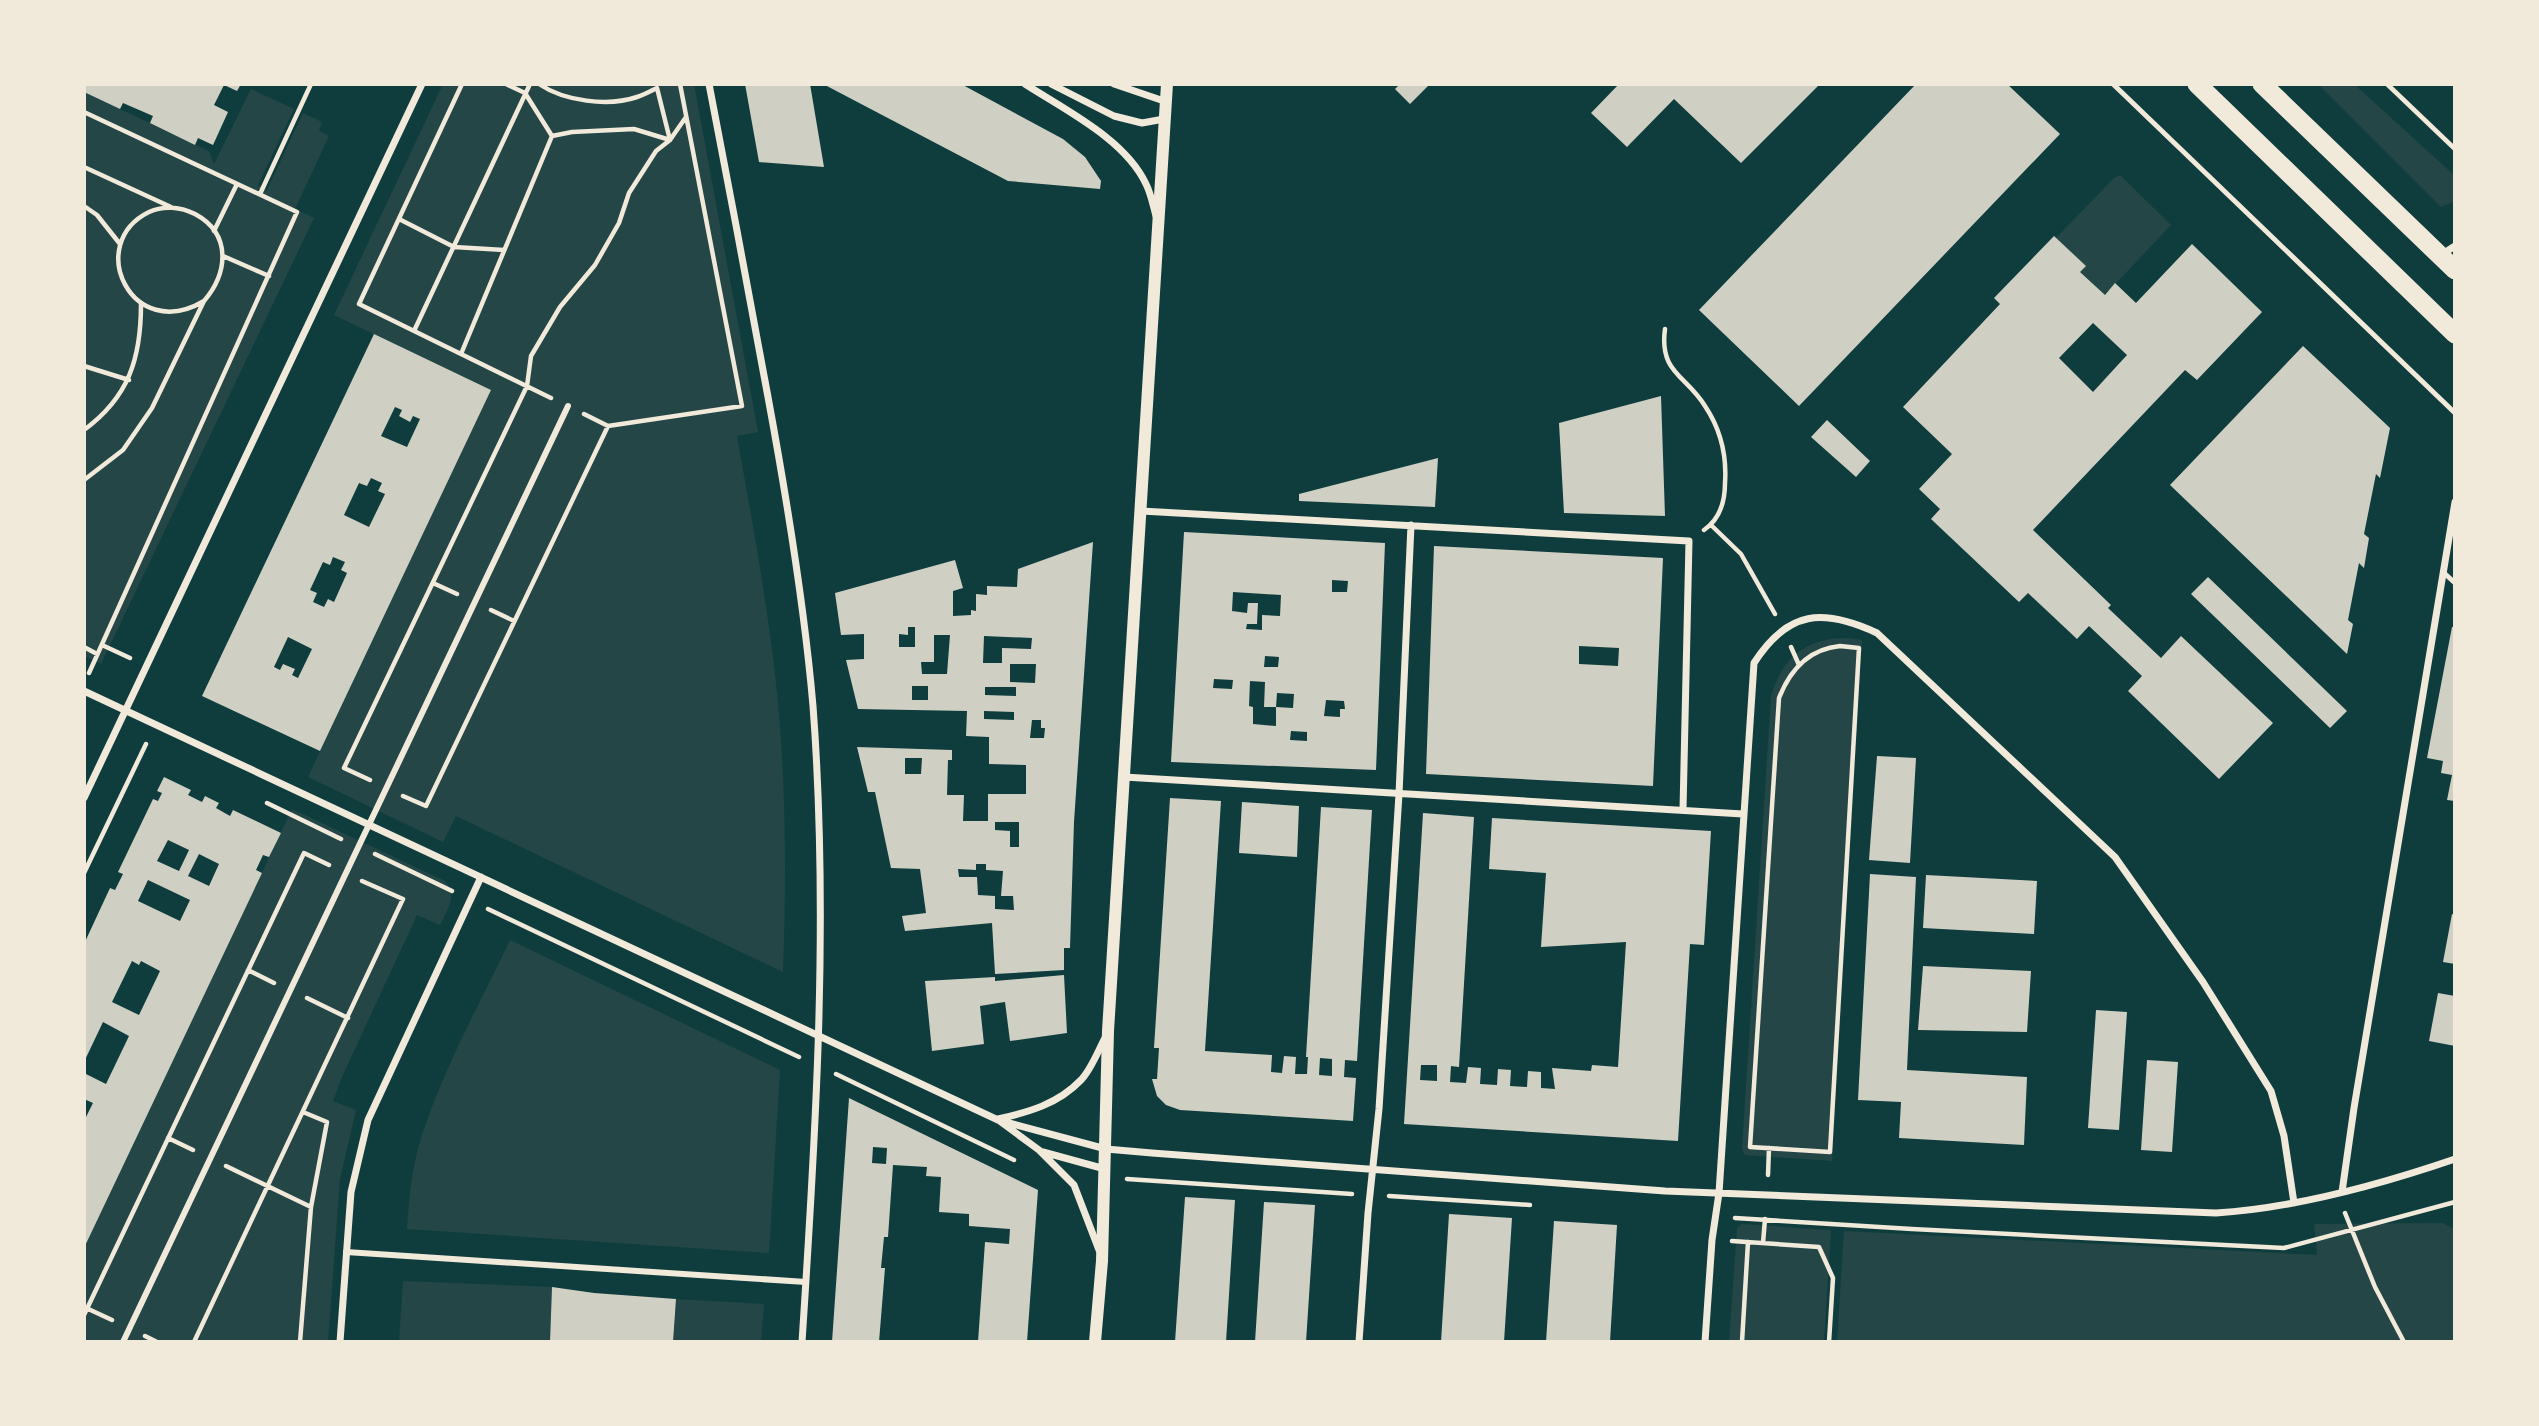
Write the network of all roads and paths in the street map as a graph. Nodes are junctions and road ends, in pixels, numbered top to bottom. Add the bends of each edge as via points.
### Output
1 (311, 84) edge
2 (422, 84) edge
3 (462, 84) edge
4 (506, 84) edge
5 (530, 84) edge
6 (539, 84) edge
7 (680, 84) edge
8 (709, 84) edge
9 (1025, 84) edge
10 (1051, 84) edge
11 (1114, 84) edge
12 (1167, 84) edge
13 (2113, 84) edge
14 (2197, 84) edge
15 (2262, 84) edge
16 (2387, 84) edge
17 (657, 86) edge
18 (525, 93) junction
19 (1166, 112) junction
20 (85, 115) edge
21 (686, 117) junction
22 (552, 136) junction
23 (670, 139) junction
24 (2455, 149) edge
25 (84, 167) edge
26 (237, 184) junction
27 (260, 194) junction
28 (84, 206) edge
29 (172, 207) junction
30 (399, 219) junction
31 (1159, 226) junction
32 (214, 231) junction
33 (120, 244) junction
34 (454, 247) junction
35 (504, 250) junction
36 (2447, 251) edge
37 (223, 256) junction
38 (2455, 270) edge
39 (269, 276) junction
40 (204, 301) junction
41 (141, 304) junction
42 (1665, 330) dead end
43 (414, 331) junction
44 (2455, 334) edge
45 (461, 354) junction
46 (84, 366) edge
47 (128, 380) junction
48 (527, 386) junction
49 (568, 406) junction
50 (2455, 413) edge
51 (608, 426) junction
52 (84, 430) edge
53 (84, 480) edge
54 (2455, 502) edge
55 (1141, 511) junction
56 (1711, 525) junction
57 (1410, 526) junction
58 (2452, 533) edge
59 (1689, 541) junction
60 (2443, 572) junction
61 (2455, 583) edge
62 (1782, 629) junction
63 (102, 645) junction
64 (84, 647) edge
65 (97, 654) junction
66 (147, 666) junction
67 (84, 683) edge
68 (84, 691) edge
69 (1779, 698) joint
70 (125, 710) junction
71 (157, 749) dead end
72 (344, 768) dead end
73 (1124, 777) junction
74 (1399, 794) junction
75 (84, 798) edge
76 (263, 801) dead end
77 (426, 806) dead end
78 (1683, 810) junction
79 (1743, 814) junction
80 (369, 825) junction
81 (358, 847) junction
82 (304, 853) dead end
83 (84, 873) edge
84 (481, 877) junction
85 (403, 900) dead end
86 (470, 900) junction
87 (1108, 1031) junction
88 (819, 1036) junction
89 (818, 1066) junction
90 (303, 1112) junction
91 (998, 1120) junction
92 (168, 1138) junction
93 (1106, 1149) junction
94 (1039, 1150) junction
95 (211, 1158) junction
96 (2455, 1158) edge
97 (1016, 1161) dead end
98 (1372, 1168) junction
99 (1105, 1174) junction
100 (268, 1186) junction
101 (2342, 1192) junction
102 (1719, 1194) junction
103 (1369, 1195) junction
104 (2455, 1202) edge
105 (2294, 1203) junction
106 (1533, 1205) dead end
107 (311, 1207) junction
108 (1716, 1216) junction
109 (2351, 1230) junction
110 (346, 1251) junction
111 (1102, 1261) junction
112 (806, 1282) junction
113 (84, 1315) edge
114 (123, 1342) edge
115 (194, 1342) edge
116 (300, 1342) edge
117 (340, 1342) edge
118 (802, 1342) edge
119 (1095, 1342) edge
120 (1359, 1342) edge
121 (1705, 1342) edge
122 (1742, 1342) edge
123 (1829, 1342) edge
124 (2404, 1342) edge

1 - 27 path
2 - 66 street
3 - 30 path
4 - 18 path
5 - 18 path
6 - 17 path via 552,93 591,100 636,98
7 - 21 path
8 - 88 street via 785,492 804,620 818,786
9 - 31 street via 1107,137 1130,161 1146,185
10 - 19 street via 1114,116 1142,122 1164,119
11 - 19 street via 1164,101
12 - 19 street
13 - 50 lane
14 - 44 highway
15 - 36 highway
16 - 24 path
17 - 23 path
18 - 22 path
18 - 34 path
19 - 31 street
20 - 26 path
21 - 23 path
21 - 51 path via 742,406
22 - 23 path via 634,129
22 - 35 path
23 - 48 path via 656,151 629,193 619,223 595,265 560,307 531,356
25 - 29 path
26 - 27 path
26 - 32 path
27 - 39 path via 298,212
28 - 33 path
29 - 32 path via 203,218
29 - 33 path via 139,217
30 - 34 path
30 - 43 path via 359,304
31 - 55 street
32 - 37 path
33 - 41 path via 121,277
34 - 35 path
34 - 43 path
35 - 45 path
36 - 38 highway
37 - 39 path
37 - 40 path via 218,281
39 - 63 path
40 - 41 path via 173,313
40 - 53 path via 152,408 123,450
41 - 47 path via 141,337
42 - 56 path via 1662,349 1672,368 1704,404 1720,432 1725,490 1720,512
43 - 45 path
45 - 48 path
46 - 47 path
47 - 52 path via 103,416
48 - 49 path
48 - 72 path
49 - 51 path
49 - 80 street
51 - 77 path
54 - 58 street
55 - 57 street
55 - 73 street
56 - 59 path
56 - 62 path via 1741,554
57 - 59 street
57 - 74 street
58 - 60 street
59 - 78 street
60 - 61 lane
60 - 101 street
62 - 79 street via 1754,663
62 - 105 street via 1824,617 1849,620 1877,633 2115,857 2203,982 2271,1091 2284,1136
63 - 65 path
63 - 66 path
64 - 65 path
65 - 67 path
66 - 70 street
68 - 70 street
69 - 69 path via 1749,1147 1830,1152 1859,648 1817,651 1791,674
70 - 75 street
70 - 80 street
71 - 83 path via 145,743
73 - 74 street
73 - 87 street
74 - 78 street
74 - 98 street
76 - 81 path
78 - 79 street
79 - 102 street
80 - 81 street
80 - 84 street
81 - 86 path
81 - 95 street
82 - 92 path
84 - 86 street
84 - 88 street
85 - 90 path
86 - 89 path
86 - 110 street via 368,1120 351,1192
87 - 91 street via 1082,1079 1053,1102
87 - 93 street
88 - 89 street
88 - 91 street
89 - 97 path
89 - 112 street
90 - 100 path
90 - 107 path via 327,1122
91 - 93 street
91 - 94 street
92 - 95 path
92 - 113 path
93 - 98 street
93 - 99 street
94 - 99 street
94 - 111 street via 1074,1185
95 - 100 path
95 - 114 street
96 - 101 street
98 - 102 street
98 - 103 street
99 - 103 path
99 - 111 street
100 - 107 path
100 - 115 path
101 - 105 street
101 - 109 path
102 - 105 street via 2216,1213
102 - 108 street
103 - 106 path
103 - 120 street
104 - 109 path
107 - 116 path
108 - 109 path via 2284,1248
108 - 121 street
109 - 124 path
110 - 112 street
110 - 117 street
111 - 119 street
112 - 118 street
122 - 123 path via 1748,1242 1819,1247 1833,1278

